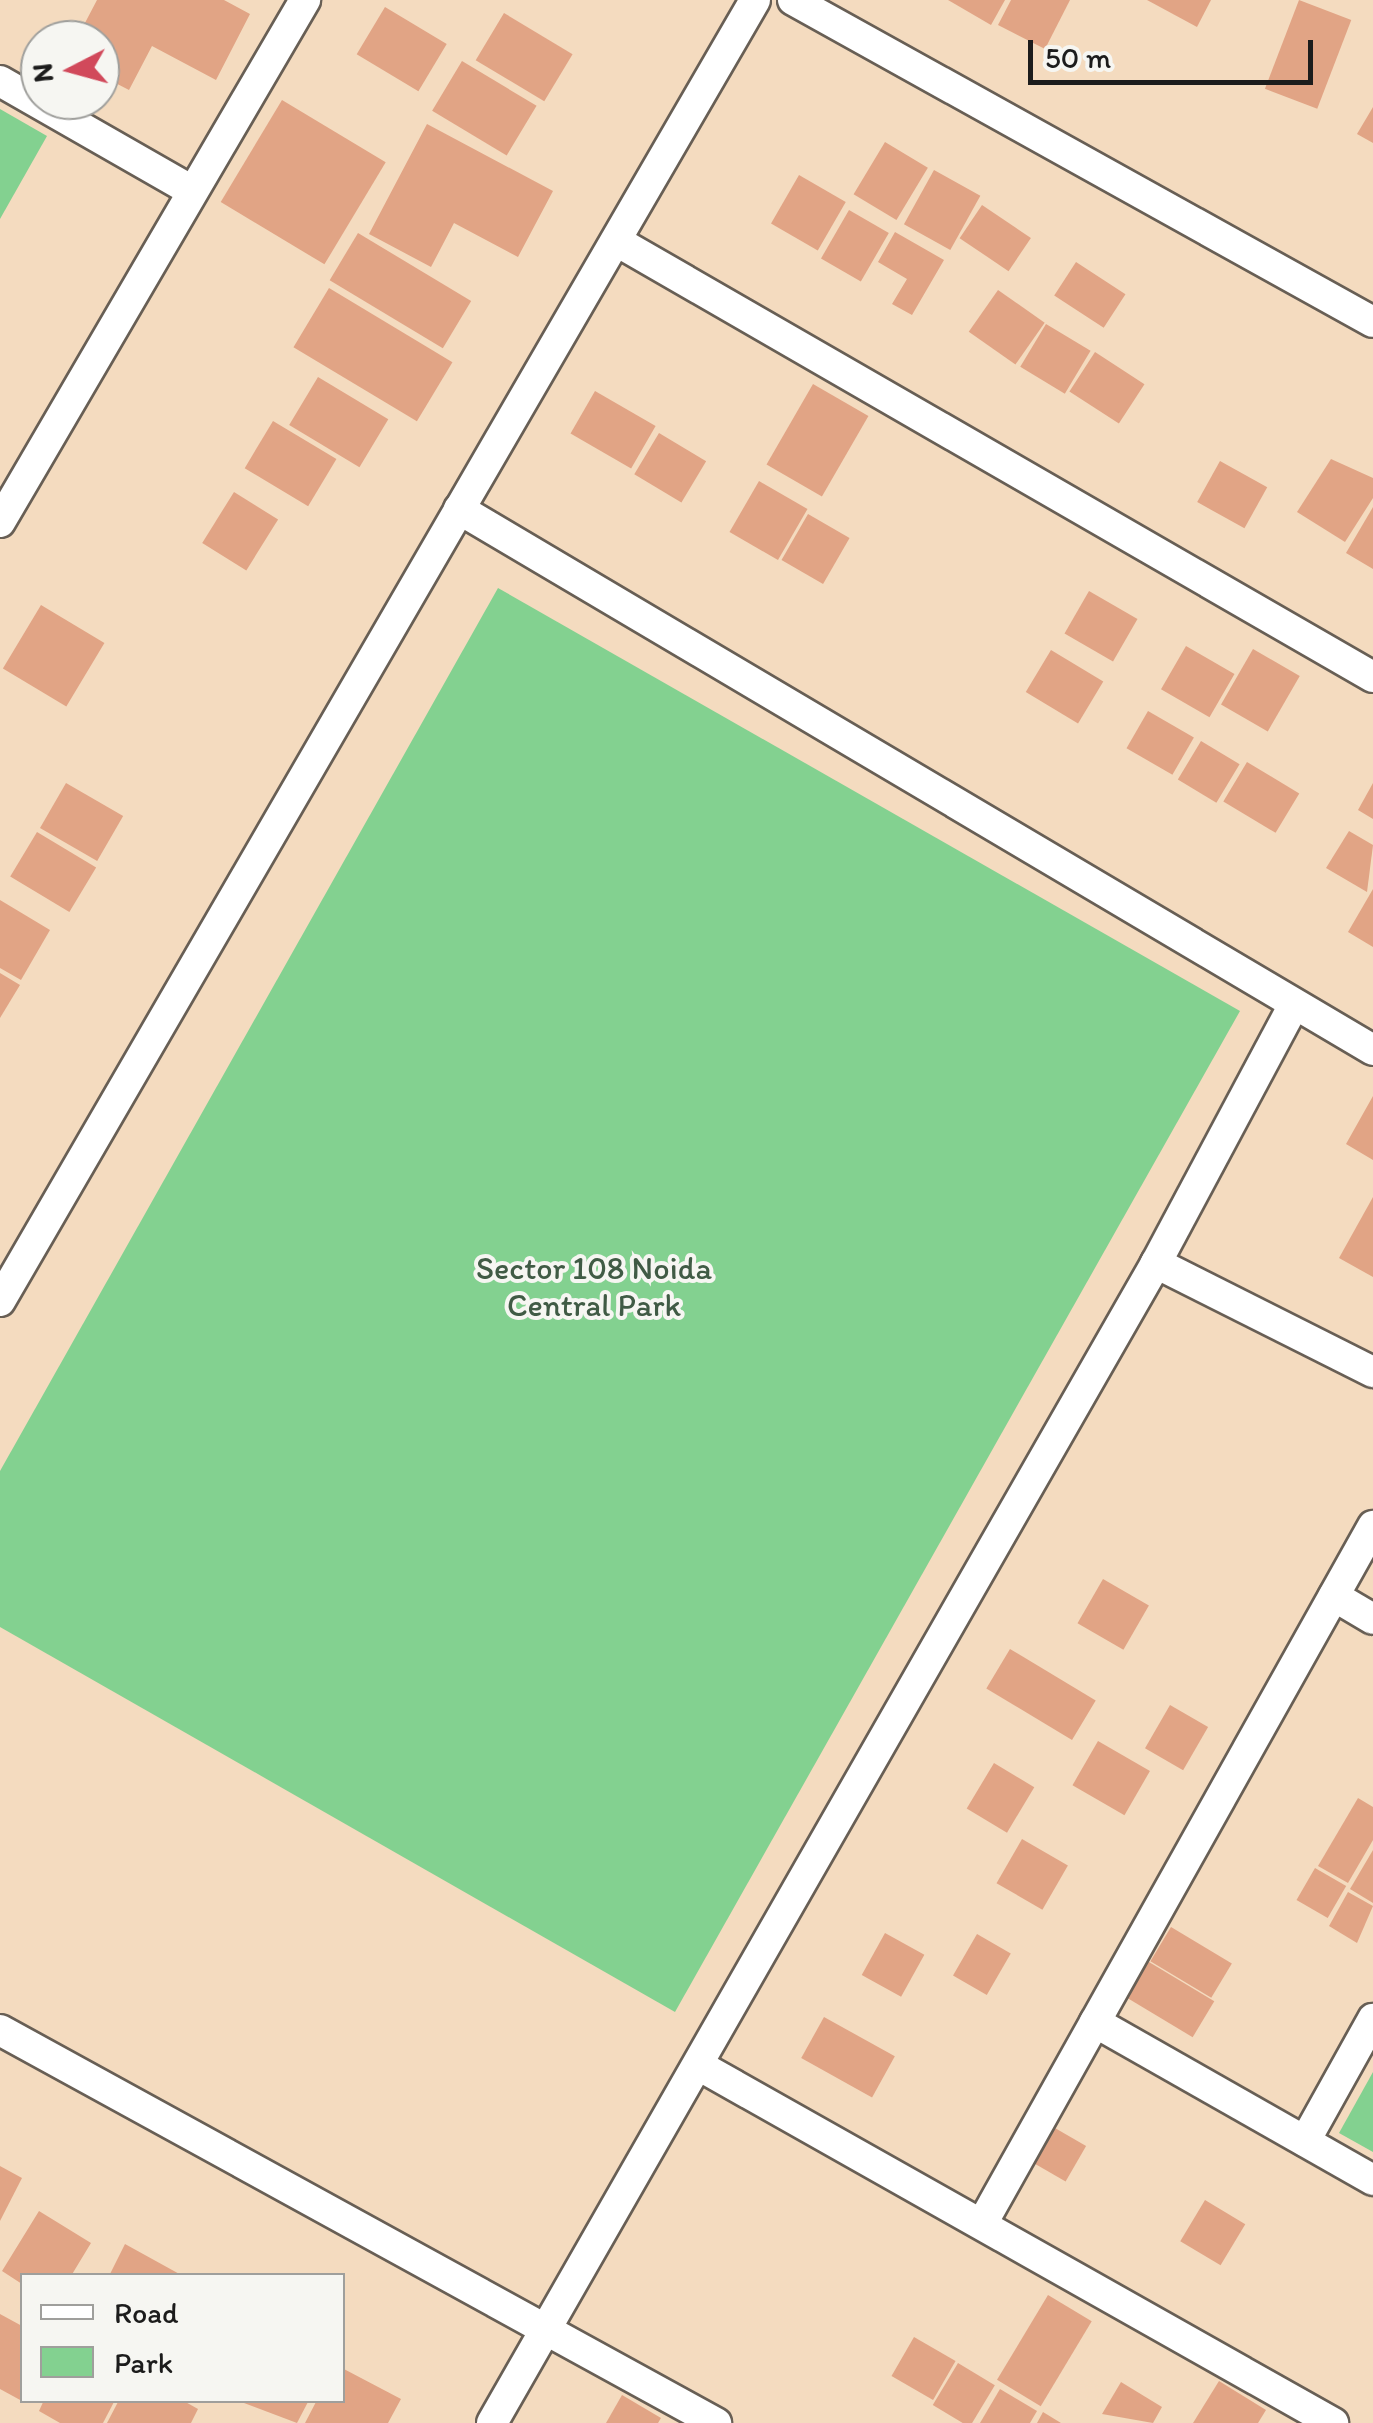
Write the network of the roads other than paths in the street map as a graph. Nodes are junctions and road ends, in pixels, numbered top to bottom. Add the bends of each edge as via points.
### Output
1 (305, 0) edge
2 (755, 0) edge
3 (792, 0) edge
4 (0, 81) edge
5 (190, 190) junction
6 (620, 243) junction
7 (1373, 322) edge
8 (460, 509) junction
9 (0, 522) edge
10 (1373, 677) edge
11 (1293, 1006) junction
12 (1373, 1050) edge
13 (1156, 1263) junction
14 (0, 1301) edge
15 (1373, 1372) edge
16 (1373, 1526) edge
17 (1334, 1596) junction
18 (1373, 1619) edge
19 (1373, 2019) edge
20 (1096, 2022) junction
21 (0, 2030) edge
22 (700, 2066) junction
23 (1305, 2141) junction
24 (1373, 2180) edge
25 (984, 2222) junction
26 (544, 2330) junction
27 (492, 2423) edge
28 (716, 2423) edge
29 (1333, 2423) edge

1 - 5 street
2 - 6 street
3 - 7 street
4 - 5 street
5 - 9 street
6 - 8 street
6 - 10 street
8 - 11 street
8 - 14 street
11 - 12 street
11 - 13 street
13 - 15 street
13 - 22 street
16 - 17 street
17 - 18 street
17 - 20 street
19 - 23 street
20 - 23 street
20 - 25 street
21 - 26 street
22 - 25 street
22 - 26 street
23 - 24 street
25 - 29 street
26 - 27 street
26 - 28 street

